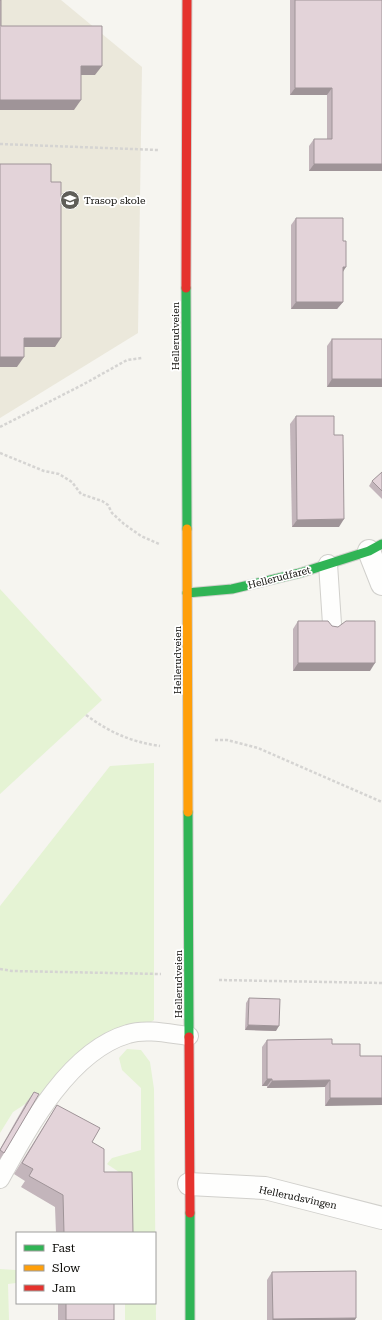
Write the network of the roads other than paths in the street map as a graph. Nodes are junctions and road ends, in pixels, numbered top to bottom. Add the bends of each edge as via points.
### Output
1 (187, 0) edge
2 (376, 547) edge
3 (328, 564) junction
4 (382, 584) edge
5 (187, 593) junction
6 (332, 624) edge
7 (189, 1036) junction
8 (0, 1179) edge
9 (189, 1184) junction
10 (382, 1218) edge
11 (190, 1320) edge

1 - 5 main road, Hellerudveien
2 - 3 main road, Hellerudfaret
2 - 4 street, Hellerudfaret
3 - 5 main road, Hellerudfaret via 232,589
3 - 6 lane
5 - 7 main road, Hellerudveien
7 - 8 lane via 129,1033 86,1057 62,1082 41,1110
7 - 9 main road, Hellerudveien
9 - 10 street, Hellerudsvingen via 265,1188
9 - 11 main road, Hellerudveien

